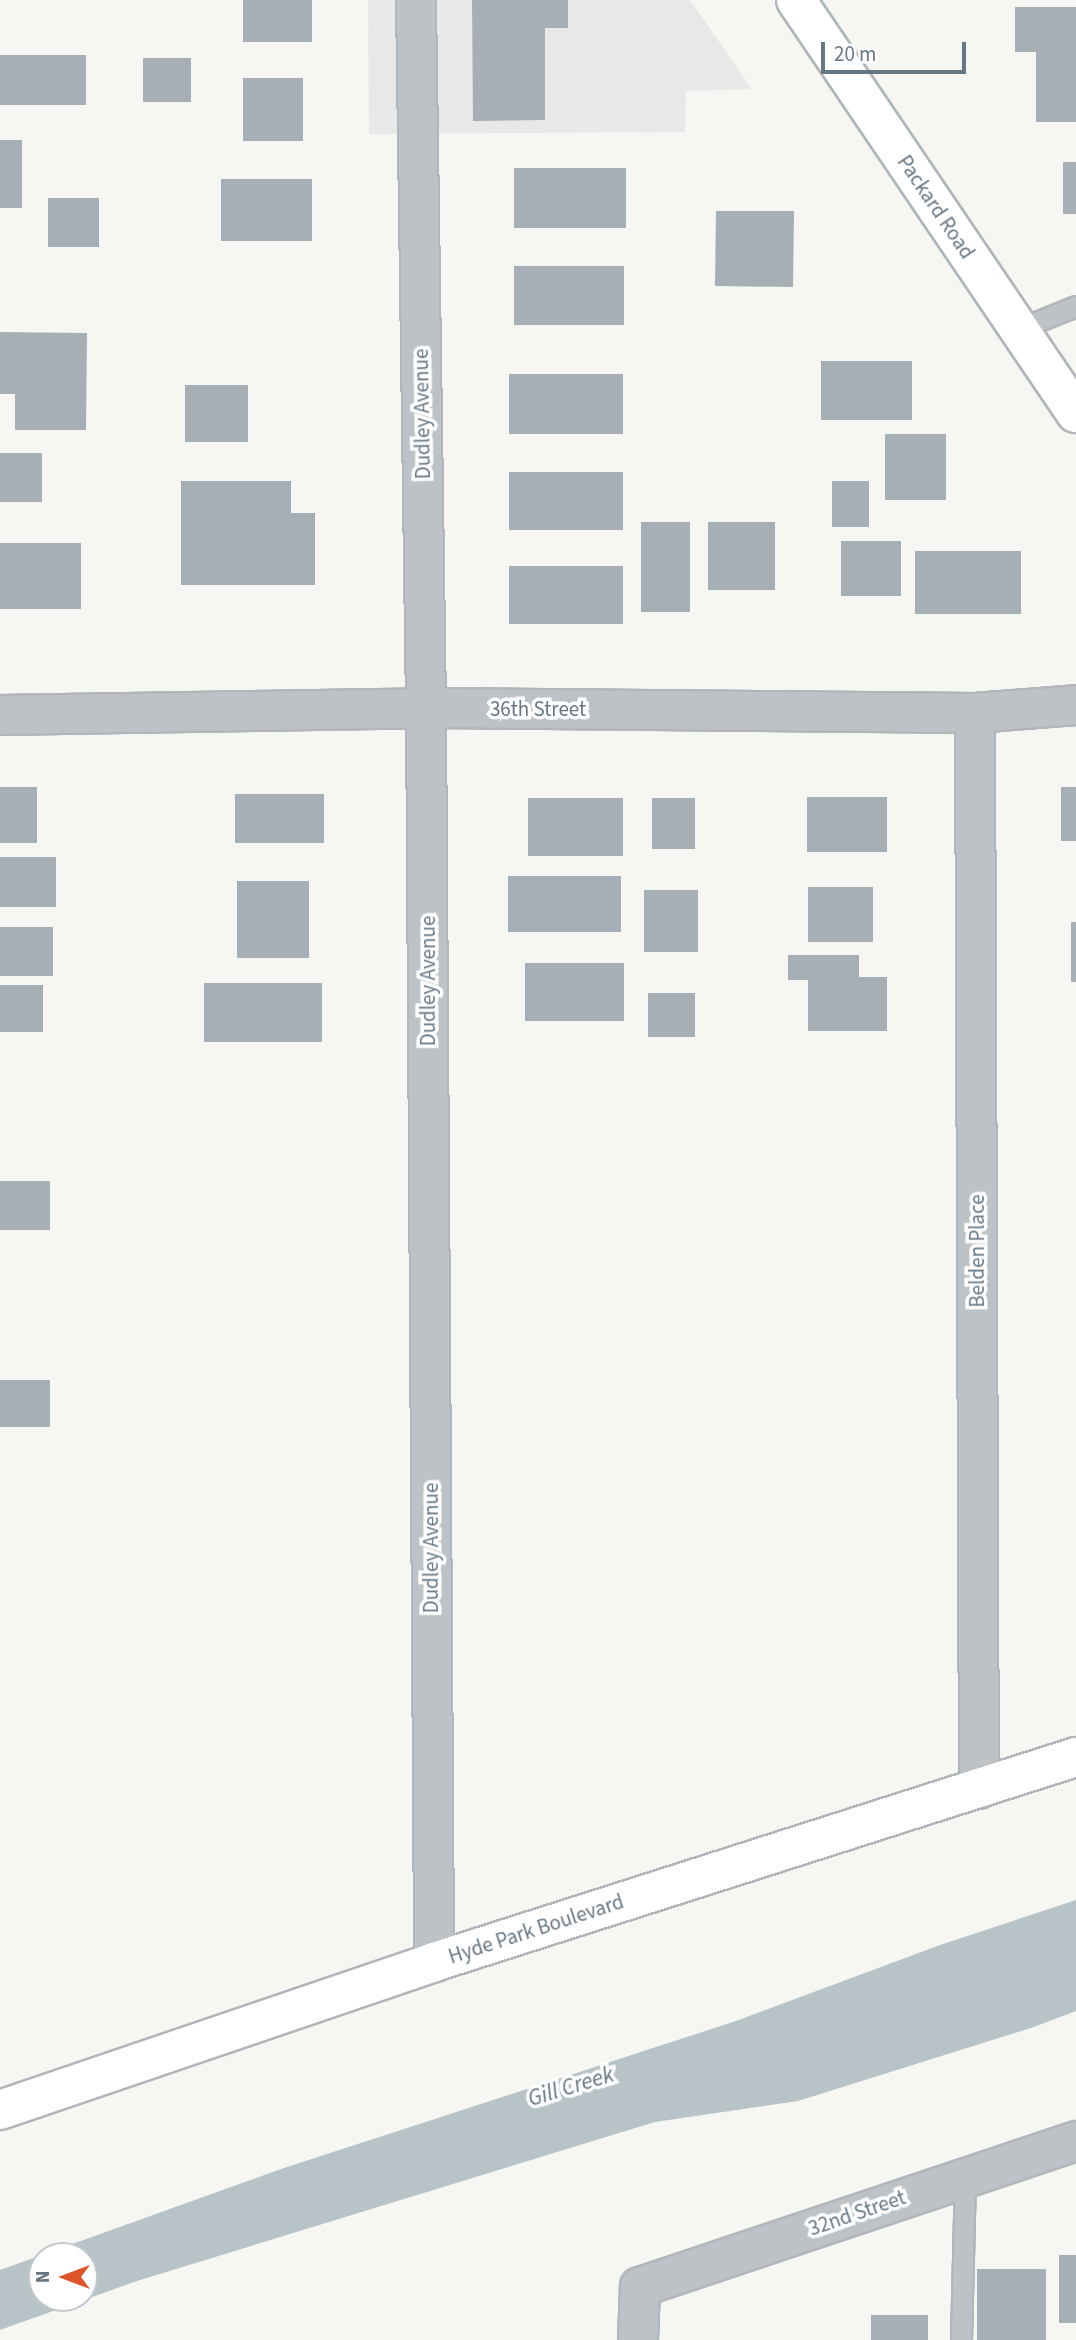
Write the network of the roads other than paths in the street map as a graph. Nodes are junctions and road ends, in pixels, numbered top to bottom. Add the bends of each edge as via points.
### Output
1 (416, 0) edge
2 (796, 0) edge
3 (1076, 306) edge
4 (1019, 329) junction
5 (1076, 413) edge
6 (1076, 705) edge
7 (426, 708) junction
8 (975, 713) junction
9 (0, 715) edge
10 (1076, 1757) edge
11 (979, 1789) junction
12 (434, 1962) junction
13 (0, 2110) edge
14 (1076, 2141) edge
15 (965, 2176) junction
16 (638, 2340) edge
17 (961, 2340) edge

1 - 7 street, Dudley Avenue
2 - 4 main road, Packard Road
3 - 4 lane
4 - 5 main road, Packard Road
6 - 8 street, 36th Street
7 - 8 street, 36th Street
7 - 9 street, 36th Street
7 - 12 street, Dudley Avenue
8 - 11 street, Belden Place
10 - 11 main road, Hyde Park Boulevard
11 - 12 main road, Hyde Park Boulevard
12 - 13 main road, Hyde Park Boulevard
14 - 15 street, 32nd Street
15 - 16 street, 32nd Street via 639,2287
15 - 17 lane

